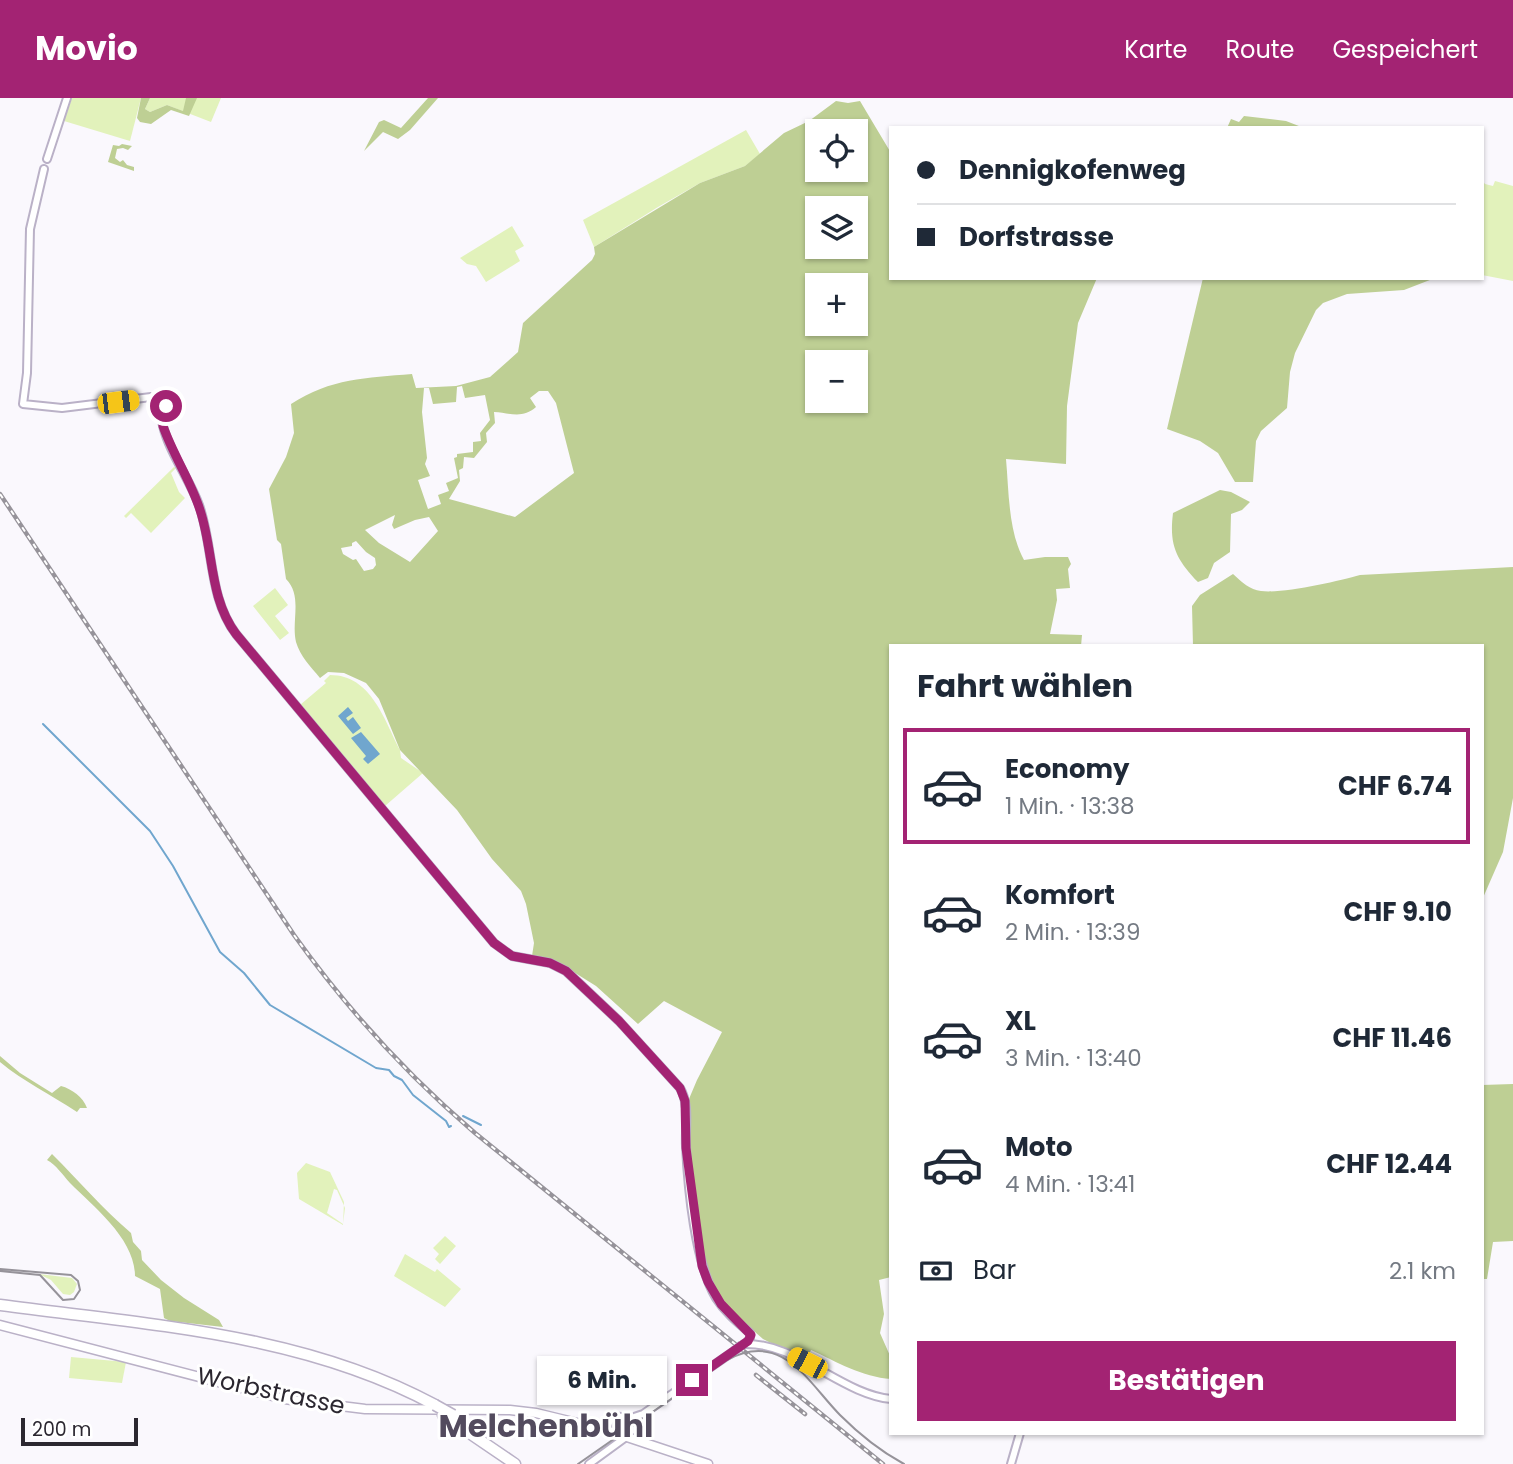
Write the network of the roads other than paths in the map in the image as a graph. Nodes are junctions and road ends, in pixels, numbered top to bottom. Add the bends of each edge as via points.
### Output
1 (67, 98) edge
2 (0, 1308) edge
3 (0, 1325) edge
4 (744, 1344) junction
5 (889, 1398) edge
6 (606, 1430) junction
7 (1019, 1435) edge
8 (626, 1437) junction
9 (520, 1464) edge
10 (589, 1464) edge
11 (708, 1464) edge
12 (1011, 1464) edge

1 - 4 street via 30,229 23,404 62,408 151,397 165,401 163,426 200,508 218,600 236,634 494,943 512,956 566,971 678,1084 685,1101 686,1148 702,1266 721,1304 750,1333
2 - 9 highway, bridge via 209,1334 281,1347 358,1370 448,1415
3 - 6 main road, Worbstrasse via 316,1405 516,1410
4 - 5 street via 785,1352 867,1393
4 - 6 street, bridge via 643,1414 612,1416
6 - 8 main road, Worbstrasse
7 - 12 street
8 - 10 street
8 - 11 main road, Worbstrasse

